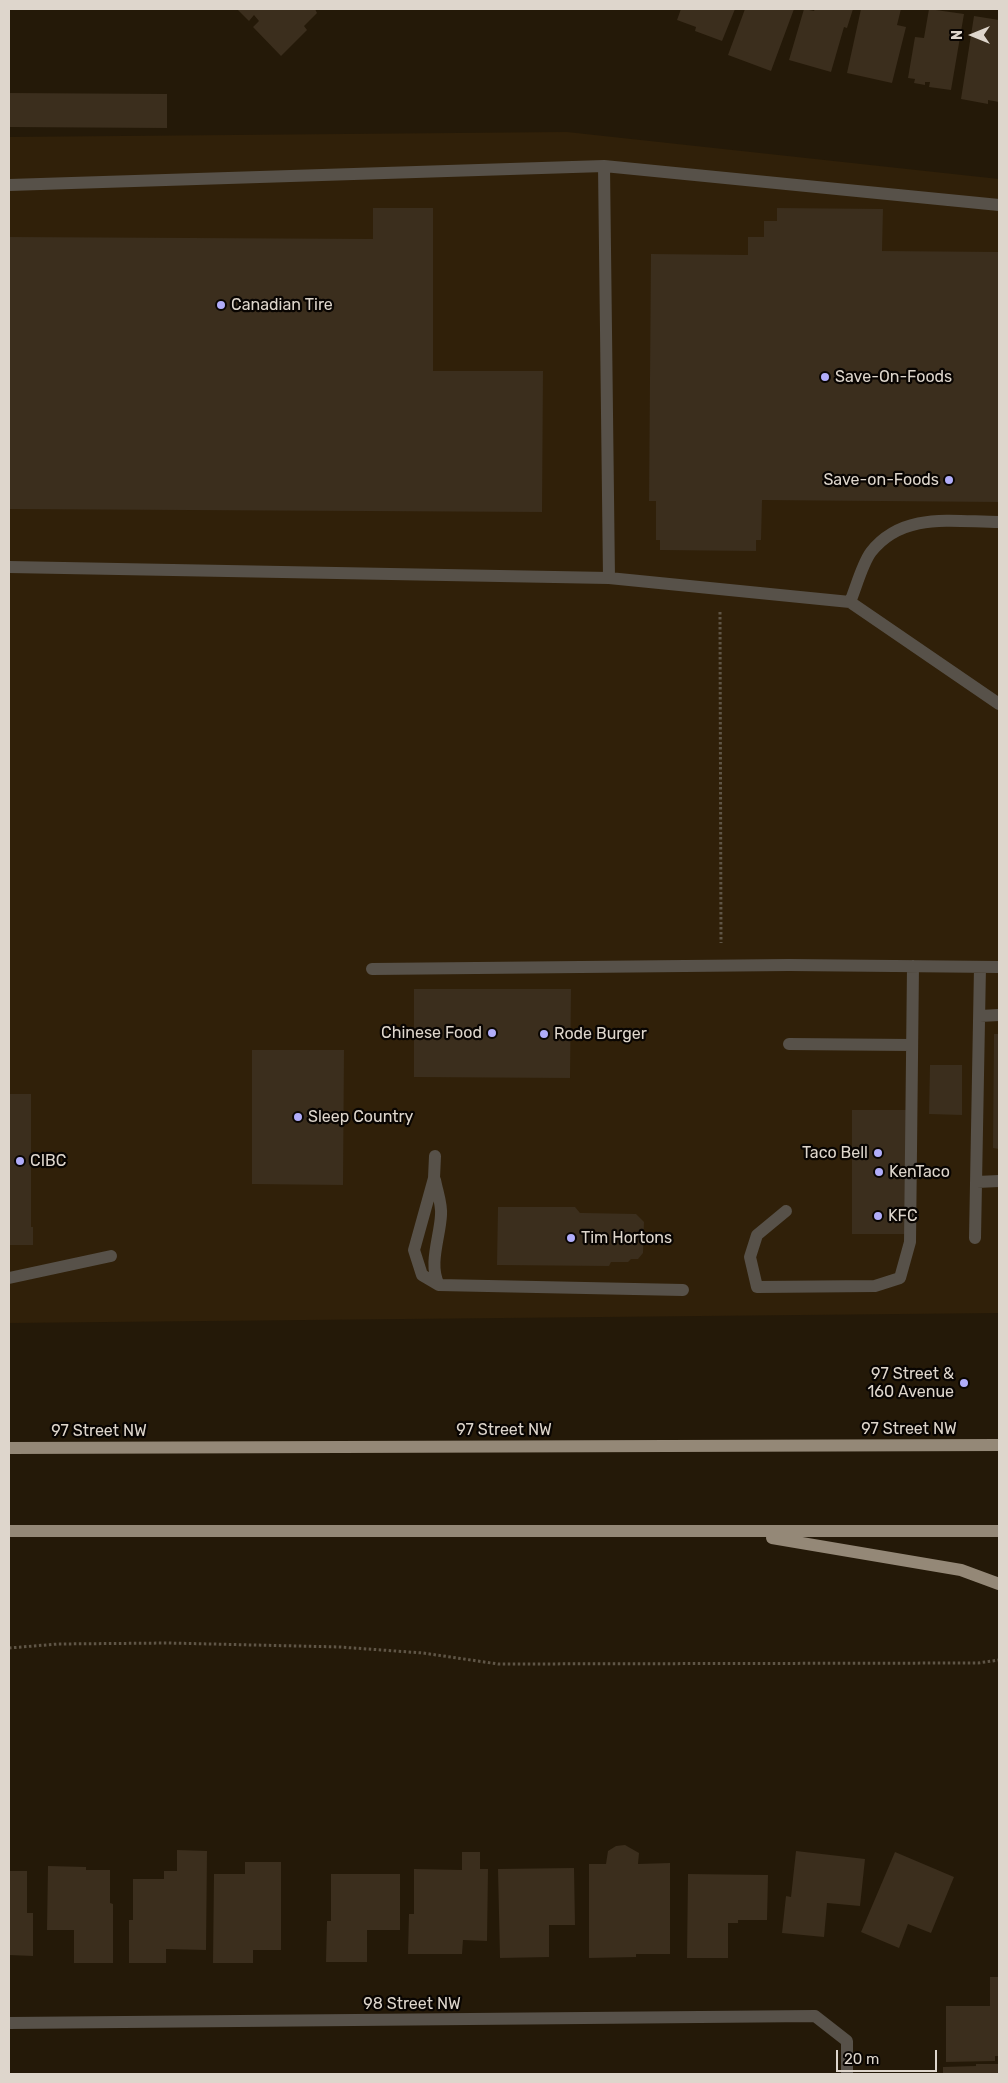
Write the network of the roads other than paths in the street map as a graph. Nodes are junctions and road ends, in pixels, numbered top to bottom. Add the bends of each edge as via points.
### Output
1 (604, 166) junction
2 (9, 185) edge
3 (999, 205) edge
4 (999, 522) edge
5 (9, 567) edge
6 (609, 578) junction
7 (850, 602) junction
8 (999, 704) edge
9 (913, 966) junction
10 (980, 967) junction
11 (999, 967) edge
12 (372, 969) dead end
13 (999, 1015) edge
14 (980, 1016) junction
15 (789, 1044) dead end
16 (911, 1045) junction
17 (435, 1156) dead end
18 (434, 1178) junction
19 (999, 1181) edge
20 (976, 1182) junction
21 (786, 1211) dead end
22 (975, 1238) dead end
23 (111, 1256) dead end
24 (9, 1278) edge
25 (439, 1285) junction
26 (683, 1290) dead end
27 (999, 1444) edge
28 (9, 1448) edge
29 (999, 1531) edge
30 (9, 1532) edge
31 (738, 1532) junction
32 (999, 1584) edge
33 (9, 2023) edge
34 (847, 2074) edge

1 - 2 street
1 - 3 street
1 - 6 street
4 - 7 street via 926,521 907,525 870,553
5 - 6 street
6 - 7 street
7 - 8 street
9 - 10 street
9 - 12 street
9 - 16 street
10 - 11 street
10 - 14 street
13 - 14 street
14 - 20 street
15 - 16 street
16 - 21 street via 910,1242 900,1278 875,1286 757,1287 750,1256 757,1235
17 - 18 street
18 - 25 street via 441,1214 435,1260 435,1279
18 - 25 street via 414,1250 422,1275
19 - 20 street
20 - 22 street
23 - 24 street
25 - 26 street
27 - 28 main road, 97 Street NW
29 - 31 main road
30 - 31 main road
31 - 32 main road via 961,1570
33 - 34 street, 98 Street NW via 816,2016 847,2041

